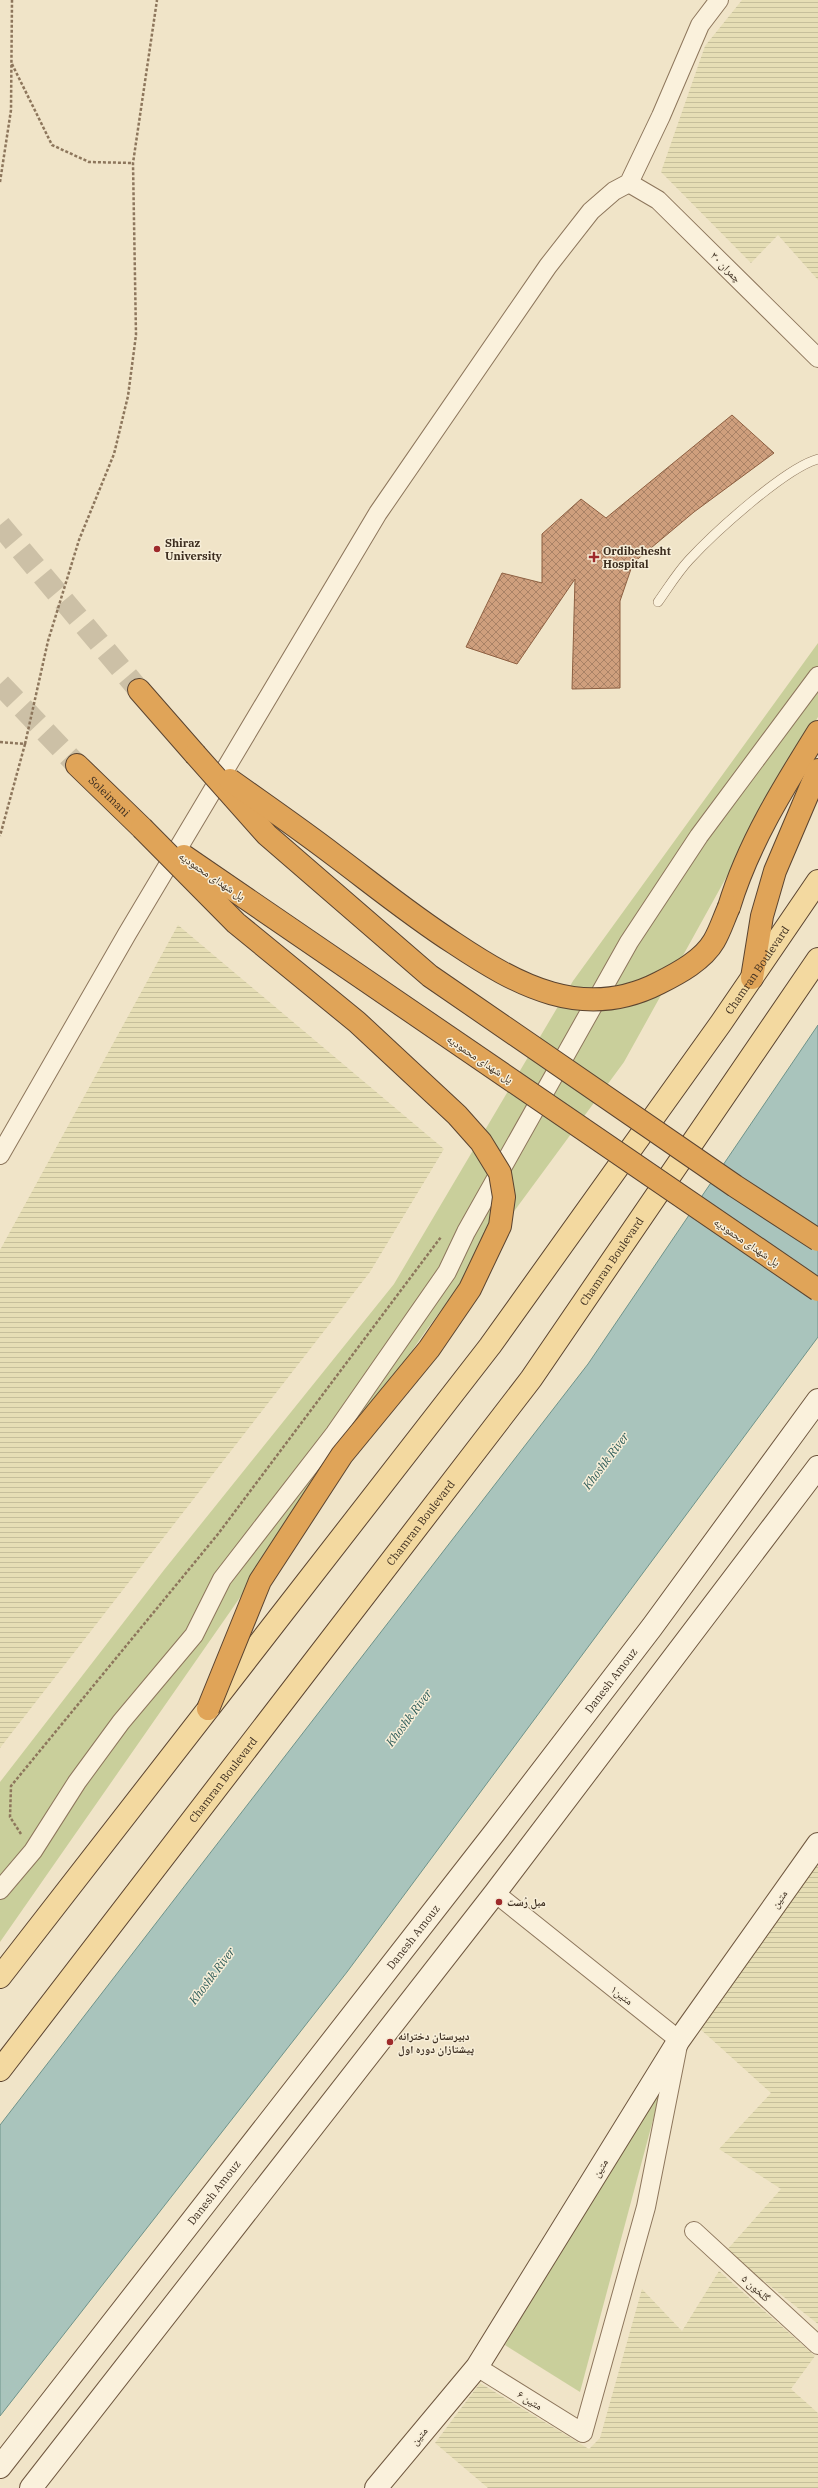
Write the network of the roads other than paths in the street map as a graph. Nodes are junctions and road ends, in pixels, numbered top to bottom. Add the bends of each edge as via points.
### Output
1 (719, 0) edge
2 (629, 183) junction
3 (818, 358) edge
4 (818, 459) edge
5 (658, 602) dead end
6 (818, 676) edge
7 (139, 690) tunnel mouth
8 (818, 732) edge
9 (196, 754) junction
10 (77, 765) tunnel mouth
11 (818, 770) edge
12 (142, 828) junction
13 (818, 882) edge
14 (818, 959) edge
15 (752, 978) junction
16 (0, 1156) edge
17 (818, 1240) edge
18 (818, 1290) edge
19 (818, 1400) edge
20 (818, 1468) edge
21 (208, 1710) junction
22 (818, 1844) edge
23 (0, 1890) edge
24 (494, 1893) junction
25 (0, 1977) edge
26 (679, 2040) junction
27 (0, 2070) edge
28 (694, 2231) dead end
29 (818, 2345) edge
30 (477, 2367) junction
31 (0, 2467) edge
32 (31, 2488) edge
33 (376, 2488) edge

1 - 2 street via 700,25
2 - 3 street, ۳۰ چمران via 658,200
2 - 16 street via 614,190 591,211 548,266 378,513 127,934
4 - 5 lane via 806,462 749,504 688,560
6 - 23 street via 699,836 629,942 466,1232 447,1272 339,1427 222,1579 194,1635 121,1722 77,1782 33,1851
7 - 9 highway
8 - 9 highway, bridge via 774,803 737,881 714,941 685,968 661,982 633,993 602,999 556,995 506,976 410,914
9 - 17 highway, bridge via 267,835 430,976
10 - 12 highway, Soleimani
11 - 15 highway via 775,871 762,916
12 - 18 highway, پل شهدای محمودیه, bridge
12 - 21 highway, bridge via 236,923 358,1022 457,1115 481,1142 500,1173 504,1197 500,1226 470,1289 429,1349 342,1455 260,1581
13 - 15 main road, Chamran Boulevard
14 - 27 main road, Chamran Boulevard via 531,1379
15 - 21 main road, Chamran Boulevard via 490,1346
19 - 31 main road, Danesh Amouz via 652,1627 495,1832
20 - 24 main road
21 - 25 main road, Chamran Boulevard
22 - 26 main road, متین
24 - 26 street, متین۱
24 - 32 main road
26 - 30 main road, متین
26 - 30 street, ۶ متین via 646,2207 583,2433
28 - 29 street, ۵ گلخون
30 - 33 main road, متین

